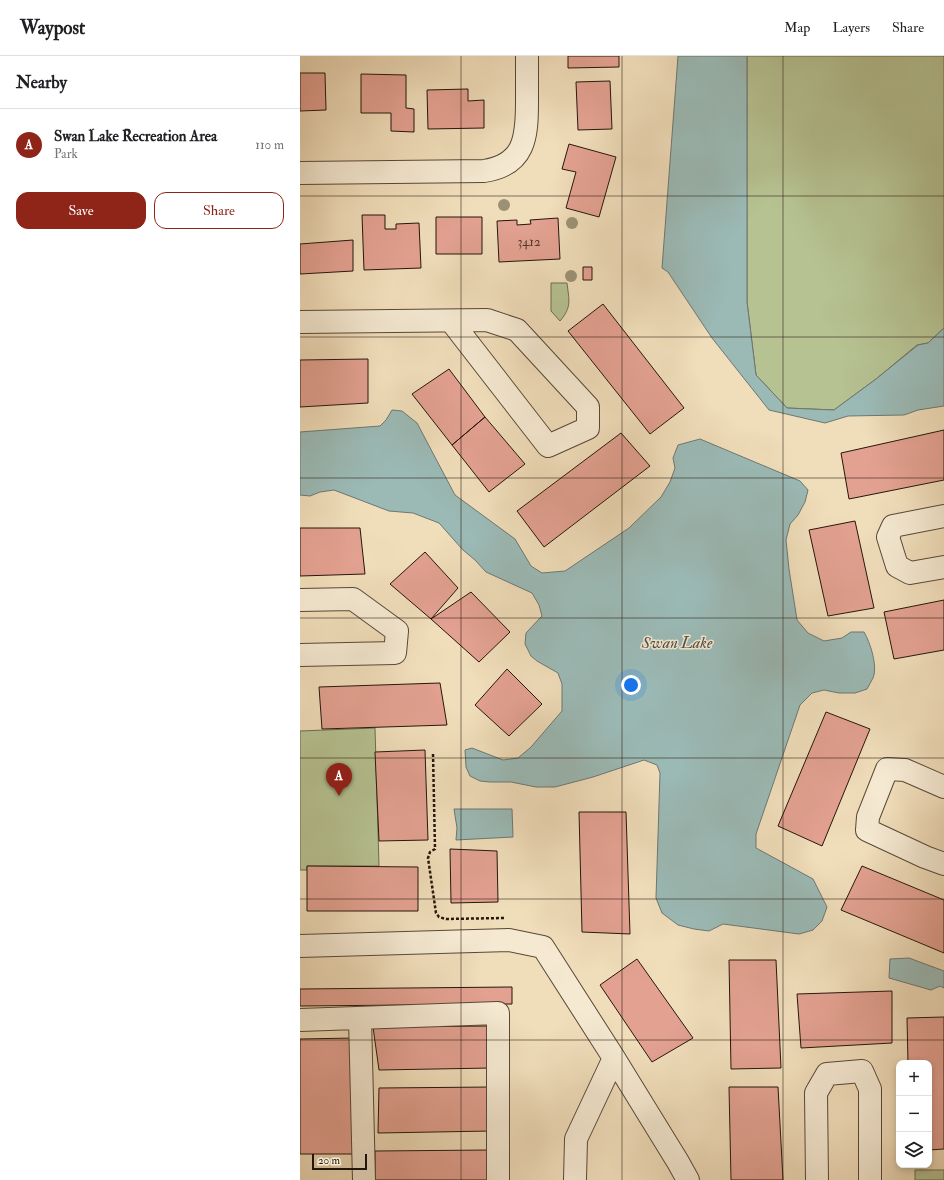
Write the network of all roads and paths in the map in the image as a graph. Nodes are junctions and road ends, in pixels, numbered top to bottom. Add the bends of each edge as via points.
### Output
1 (527, 56) edge
2 (300, 172) edge
3 (451, 320) junction
4 (300, 322) edge
5 (944, 516) edge
6 (944, 567) edge
7 (300, 600) edge
8 (300, 655) edge
9 (433, 754) dead end
10 (944, 787) edge
11 (944, 864) edge
12 (509, 940) junction
13 (300, 946) edge
14 (360, 1018) junction
15 (300, 1020) edge
16 (614, 1058) junction
17 (364, 1180) edge
18 (498, 1180) edge
19 (575, 1180) edge
20 (688, 1180) edge
21 (817, 1180) edge
22 (870, 1180) edge

1 - 2 street via 526,134 517,154 509,162 484,171
3 - 3 street via 487,320 517,330 588,407 588,428 548,446
3 - 4 street
5 - 6 street via 893,526 888,537 896,566 910,573
7 - 8 street via 353,599 397,631 395,653
9 - 12 path via 435,849 430,852 428,858 436,913 446,919 506,918 509,923
10 - 11 street via 905,770 887,769 868,817 867,830
12 - 13 street
12 - 16 street via 543,947
14 - 15 street
14 - 17 street
14 - 18 street via 498,1013
16 - 19 street via 576,1138
16 - 20 street
21 - 22 street via 816,1093 827,1074 862,1071 870,1089

